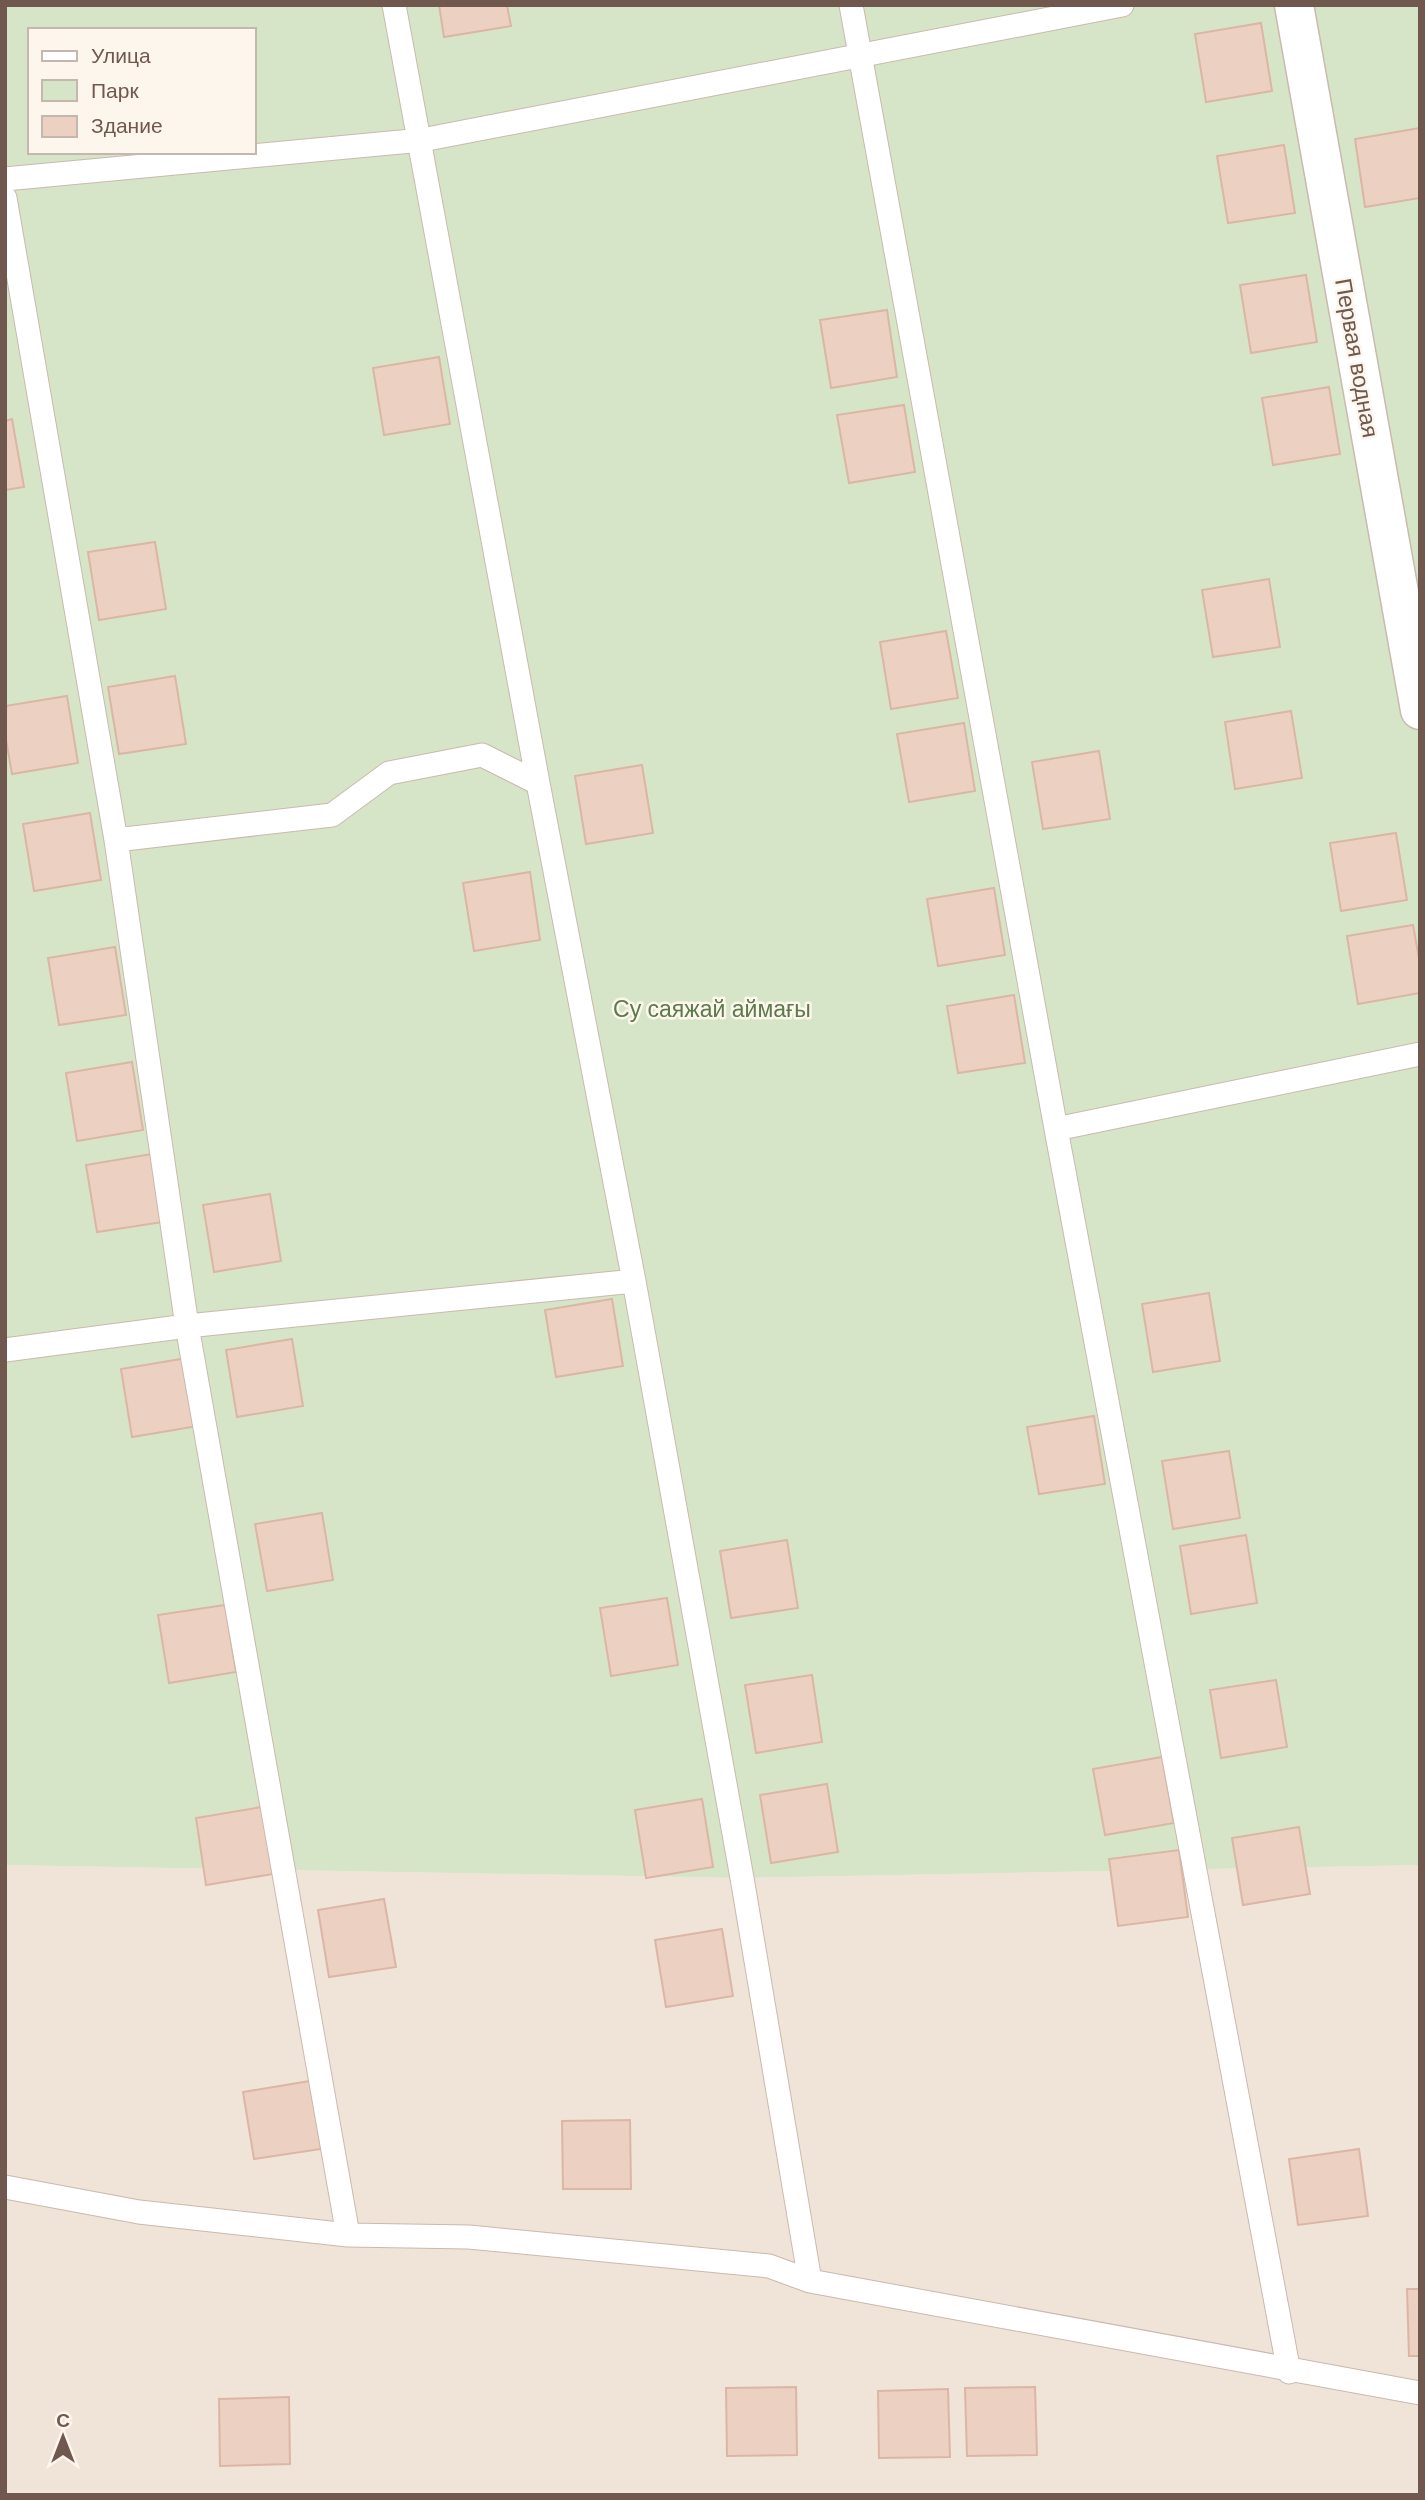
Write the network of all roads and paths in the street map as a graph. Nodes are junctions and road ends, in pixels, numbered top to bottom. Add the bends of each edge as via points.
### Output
1 (394, 5) edge
2 (852, 5) edge
3 (1122, 5) edge
4 (1294, 5) edge
5 (862, 56) junction
6 (422, 140) junction
7 (5, 179) edge
8 (5, 198) edge
9 (1420, 710) edge
10 (538, 783) junction
11 (116, 840) junction
12 (1420, 1054) edge
13 (1056, 1129) junction
14 (634, 1281) junction
15 (187, 1325) junction
16 (5, 1349) edge
17 (5, 2187) edge
18 (348, 2235) junction
19 (810, 2281) junction
20 (1289, 2372) junction
21 (1420, 2393) edge

1 - 6 lane
2 - 5 lane
3 - 5 lane
4 - 9 street, Первая водная
5 - 6 lane
5 - 13 lane
6 - 7 lane
6 - 10 lane
8 - 11 lane
10 - 11 lane via 482,755 389,773 332,815
10 - 14 lane
11 - 15 lane
12 - 13 lane
13 - 20 lane
14 - 15 lane
14 - 19 lane
15 - 16 lane
15 - 18 lane
17 - 18 lane via 139,2212
18 - 19 lane via 469,2237 769,2266
19 - 20 lane
20 - 21 lane

